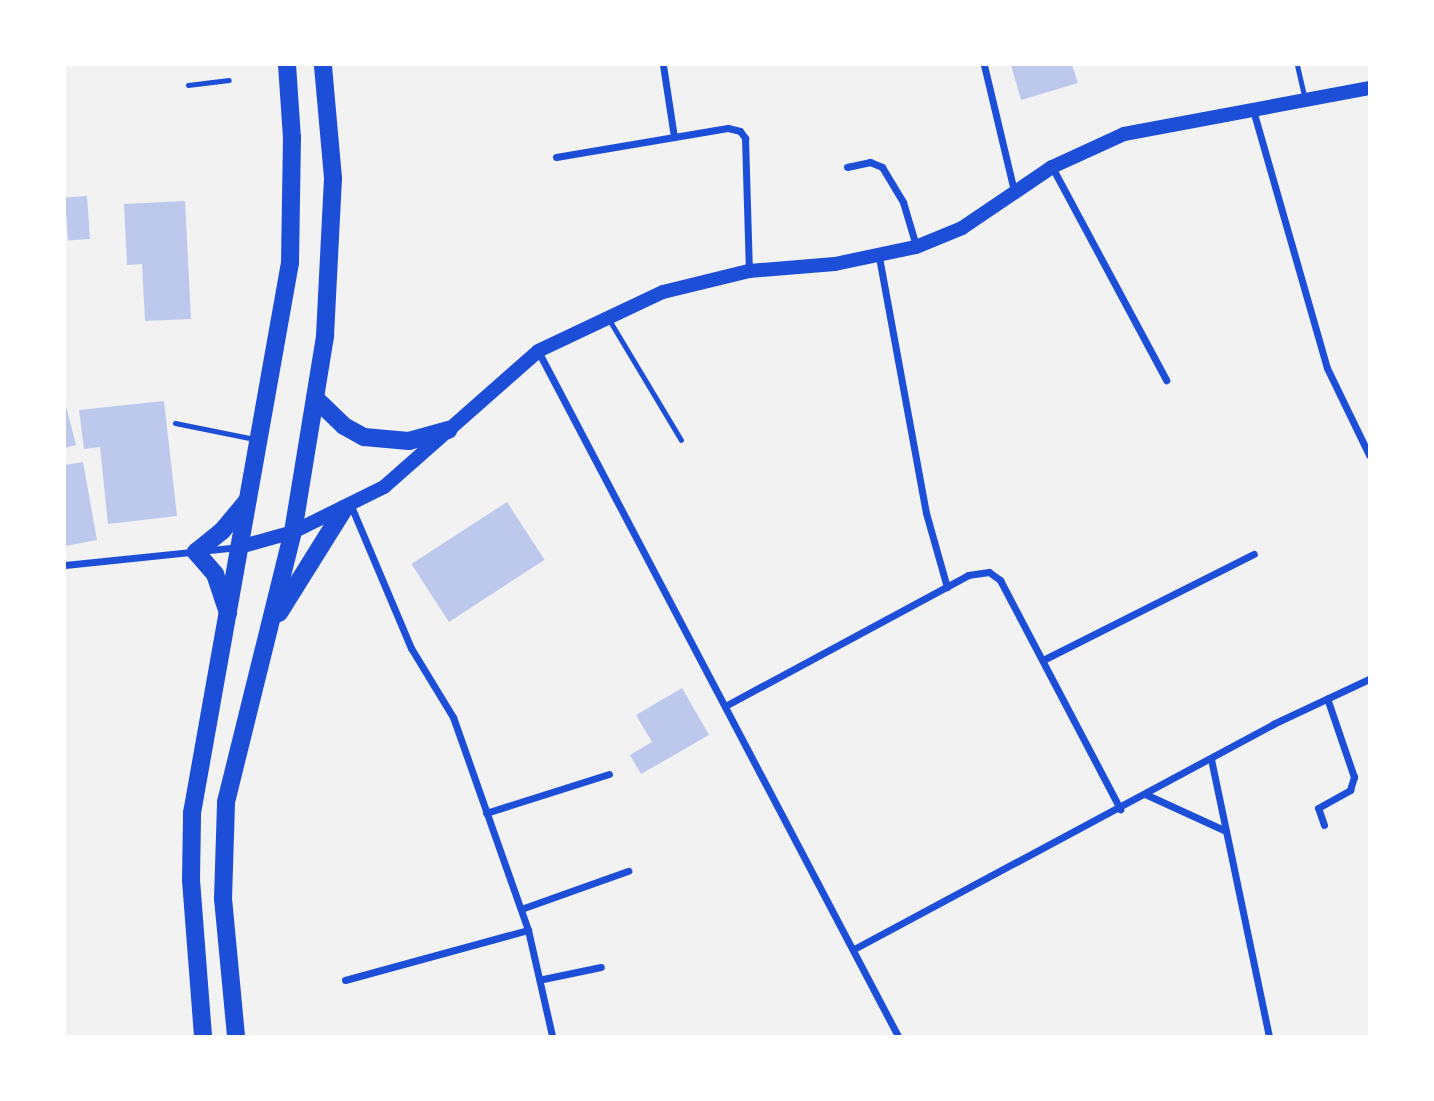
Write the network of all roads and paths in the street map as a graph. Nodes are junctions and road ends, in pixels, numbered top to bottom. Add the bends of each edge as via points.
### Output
1 (287, 65) edge
2 (323, 65) edge
3 (663, 65) edge
4 (984, 65) edge
5 (1297, 65) edge
6 (229, 79) dead end
7 (188, 85) dead end
8 (1369, 88) edge
9 (1305, 99) junction
10 (1252, 109) junction
11 (674, 137) junction
12 (556, 157) dead end
13 (847, 167) dead end
14 (1052, 167) junction
15 (1014, 191) junction
16 (916, 247) junction
17 (879, 257) junction
18 (749, 271) junction
19 (606, 315) junction
20 (538, 351) junction
21 (1167, 380) dead end
22 (315, 398) junction
23 (175, 423) dead end
24 (448, 430) junction
25 (257, 439) junction
26 (681, 440) dead end
27 (1369, 455) edge
28 (247, 500) junction
29 (348, 508) junction
30 (293, 533) junction
31 (243, 546) junction
32 (196, 552) junction
33 (1254, 554) dead end
34 (65, 565) edge
35 (947, 587) junction
36 (229, 616) junction
37 (269, 632) junction
38 (1043, 660) junction
39 (1369, 679) edge
40 (1327, 698) junction
41 (727, 705) junction
42 (1211, 760) junction
43 (609, 774) dead end
44 (1146, 794) junction
45 (1120, 809) junction
46 (486, 813) junction
47 (1324, 825) dead end
48 (1226, 831) junction
49 (628, 871) dead end
50 (521, 909) junction
51 (528, 930) junction
52 (854, 949) junction
53 (601, 967) dead end
54 (345, 979) dead end
55 (543, 979) junction
56 (203, 1036) edge
57 (236, 1036) edge
58 (552, 1036) edge
59 (898, 1036) edge
60 (1269, 1036) edge

1 - 25 main road via 292,138 290,263
2 - 22 main road via 333,178 333,251
3 - 11 street
4 - 15 street
5 - 9 lane
6 - 7 lane
8 - 9 main road
9 - 10 main road
10 - 14 main road via 1124,134
10 - 27 street via 1327,368
11 - 12 street
11 - 18 street via 728,128 743,134
13 - 16 street via 870,162 882,167 903,202
14 - 15 main road
14 - 21 street
15 - 16 main road via 961,228
16 - 17 main road
17 - 18 main road
17 - 35 street via 926,513
18 - 19 main road via 663,292
19 - 20 main road
19 - 26 lane
20 - 24 main road
20 - 41 street
22 - 24 main road via 344,426 364,437 409,441
22 - 30 main road
23 - 25 lane
24 - 29 main road via 406,471
25 - 28 main road
28 - 31 main road
28 - 32 main road via 222,531
29 - 30 main road
29 - 37 main road
29 - 46 street via 411,648 453,717
30 - 31 main road
30 - 37 main road
31 - 32 street
31 - 36 main road
32 - 34 street
32 - 36 main road via 215,574
33 - 38 street
35 - 38 street via 981,572 1000,580
35 - 41 street
36 - 56 main road via 192,813 191,880
37 - 57 main road via 226,802 222,851
38 - 45 street
39 - 40 street
40 - 42 street
40 - 47 street via 1354,777 1350,790 1318,808
41 - 52 street
42 - 44 street
42 - 48 street
43 - 46 street
44 - 45 street
44 - 48 street
45 - 52 street
46 - 50 street
48 - 60 street
49 - 50 street
50 - 51 street
51 - 54 street
51 - 55 street
52 - 59 street
53 - 55 street
55 - 58 street

